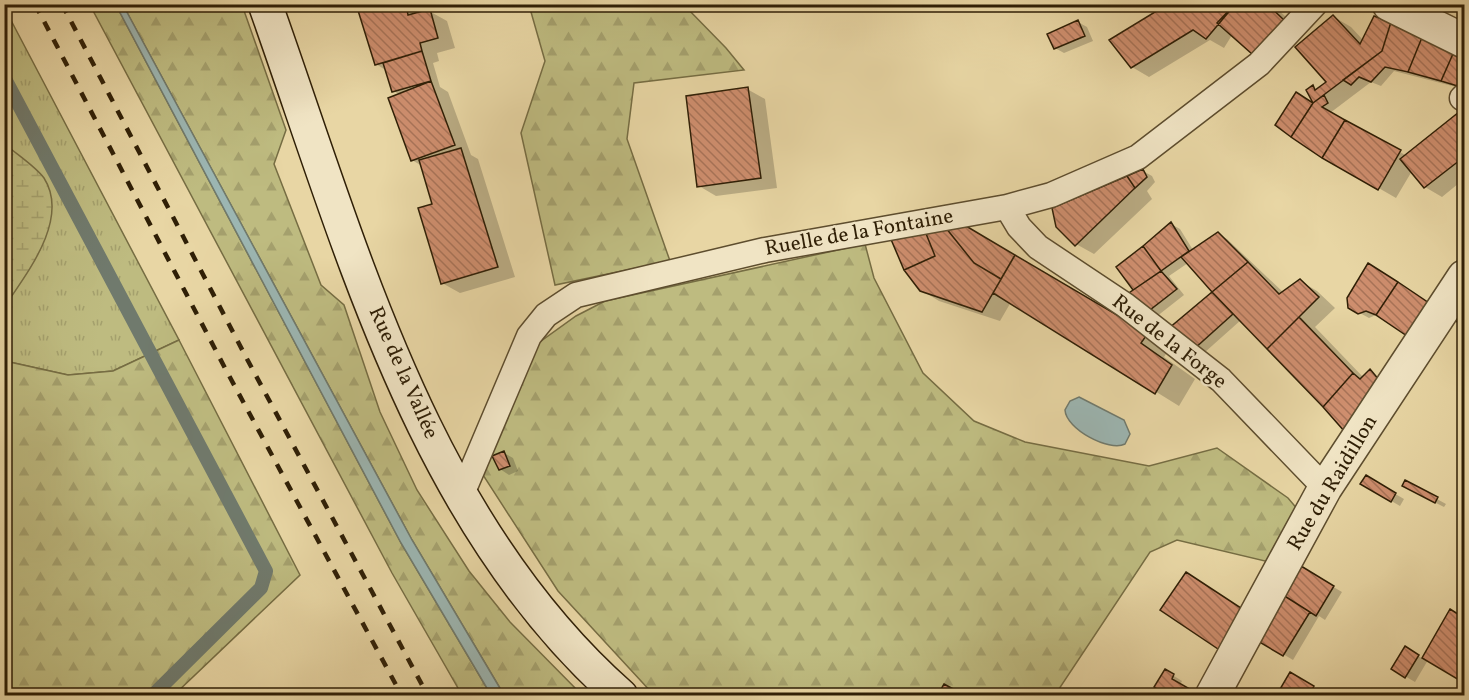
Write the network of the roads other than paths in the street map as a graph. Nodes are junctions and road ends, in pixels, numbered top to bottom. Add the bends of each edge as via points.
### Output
1 (266, 4) edge
2 (1315, 4) edge
3 (1389, 4) edge
4 (1464, 41) edge
5 (1007, 207) junction
6 (1464, 277) edge
7 (1325, 488) junction
8 (462, 495) junction
9 (621, 696) edge
10 (1212, 696) edge

1 - 8 main road, Rue de la Vallée via 359,268 413,406
2 - 5 lane, Ruelle de la Fontaine via 1259,64 1138,157 1051,195
3 - 4 main road
5 - 7 lane, Rue de la Forge via 1038,247 1125,304 1221,380
5 - 8 lane, Ruelle de la Fontaine via 765,250 576,295 546,315 529,336
6 - 7 main road, Rue du Raidillon
7 - 10 main road, Rue du Raidillon
8 - 9 main road, Rue de la Vallée via 478,528 504,566

